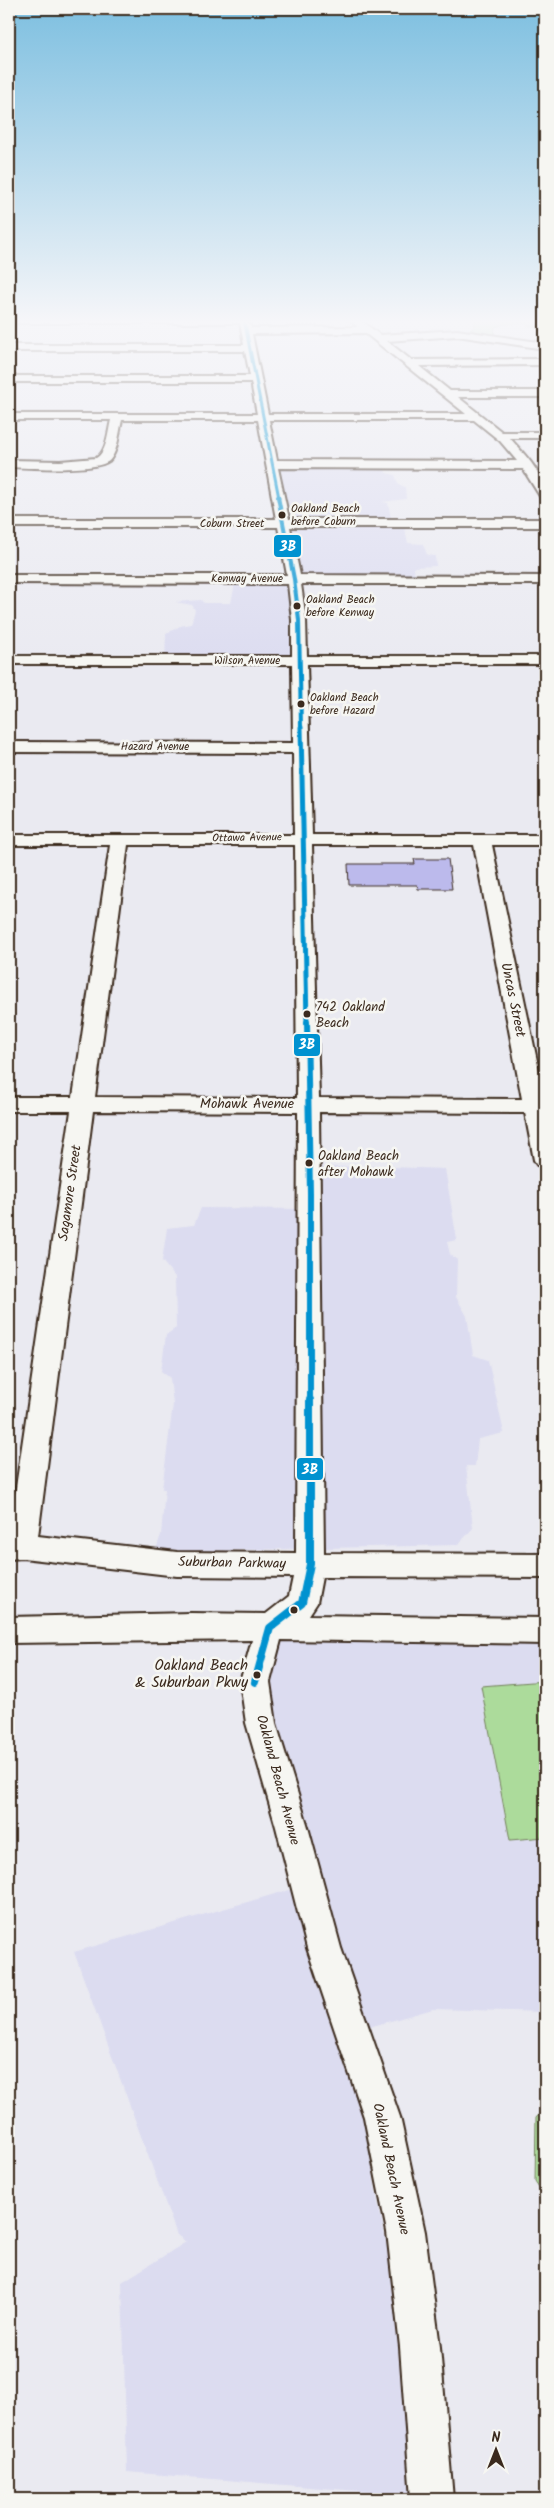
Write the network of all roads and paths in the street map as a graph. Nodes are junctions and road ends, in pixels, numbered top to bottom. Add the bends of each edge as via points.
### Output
1 (112, 436) edge
2 (265, 436) edge
3 (500, 436) edge
4 (9, 464) edge
5 (272, 464) junction
6 (527, 465) junction
7 (541, 480) edge
8 (545, 495) edge
9 (9, 523) edge
10 (545, 523) edge
11 (283, 524) junction
12 (9, 579) edge
13 (294, 579) junction
14 (545, 580) edge
15 (9, 660) edge
16 (298, 660) junction
17 (545, 660) edge
18 (9, 747) edge
19 (300, 748) junction
20 (302, 838) junction
21 (9, 840) edge
22 (120, 840) junction
23 (482, 840) junction
24 (545, 840) edge
25 (9, 1104) edge
26 (82, 1104) junction
27 (308, 1105) junction
28 (540, 1106) edge
29 (545, 1160) edge
30 (16, 1546) edge
31 (310, 1564) junction
32 (545, 1566) edge
33 (270, 1628) junction
34 (9, 1630) edge
35 (545, 1631) edge
36 (432, 2499) edge

1 - 4 street via 108,453 99,461
2 - 5 street
3 - 6 street
5 - 6 street
5 - 11 street
6 - 7 street
7 - 8 street
9 - 11 street, Coburn Street
10 - 11 street, Coburn Street
11 - 13 street
12 - 13 street, Kenway Avenue
13 - 14 street, Kenway Avenue
13 - 16 street via 299,620
15 - 16 street, Wilson Avenue
16 - 17 street, Wilson Avenue
16 - 19 street
18 - 19 street, Hazard Avenue
19 - 20 street
20 - 22 street, Ottawa Avenue
20 - 23 street, Ottawa Avenue
20 - 27 street
21 - 22 street, Ottawa Avenue
22 - 26 street, Sagamore Street
23 - 24 street, Ottawa Avenue
23 - 28 street, Uncas Street via 490,891
25 - 26 street, Mohawk Avenue
26 - 27 street, Mohawk Avenue
26 - 30 street, Sagamore Street via 30,1481
27 - 28 street, Mohawk Avenue
27 - 31 street
28 - 29 street, Uncas Street
30 - 31 street, Suburban Parkway via 177,1564
31 - 32 street, Suburban Parkway
31 - 33 street via 302,1603
33 - 34 street via 191,1626
33 - 35 street
33 - 36 street, Oakland Beach Avenue via 255,1682 261,1723 324,1948 382,2117 406,2232 420,2348

